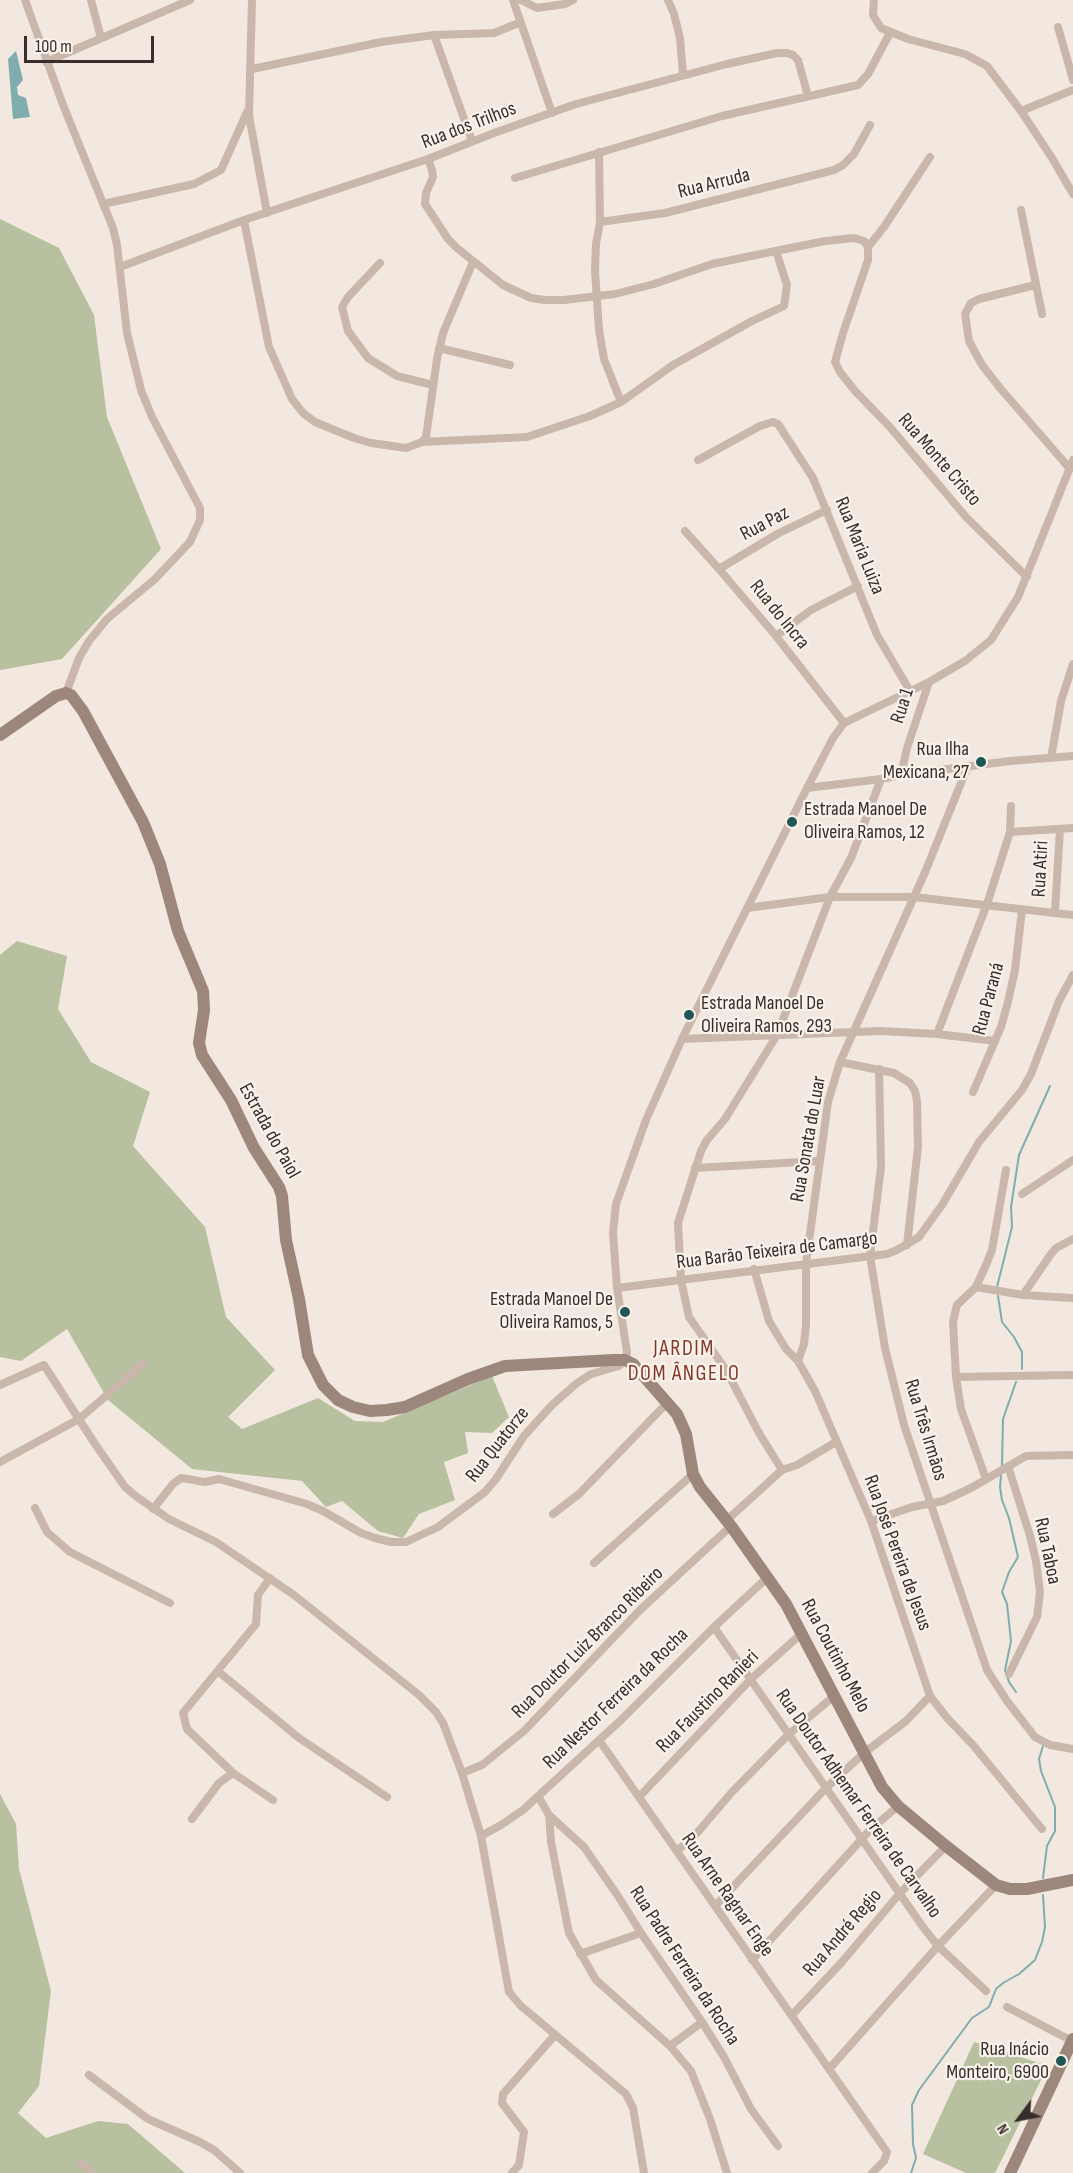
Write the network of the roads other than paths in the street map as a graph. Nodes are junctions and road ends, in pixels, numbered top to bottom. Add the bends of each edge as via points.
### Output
1 (25, 0) edge
2 (91, 0) edge
3 (190, 0) edge
4 (252, 0) edge
5 (513, 0) edge
6 (521, 0) edge
7 (573, 0) edge
8 (668, 0) edge
9 (874, 0) edge
10 (520, 22) junction
11 (1058, 27) dead end
12 (890, 33) junction
13 (435, 35) junction
14 (101, 38) junction
15 (46, 62) junction
16 (252, 69) junction
17 (683, 75) junction
18 (1073, 80) edge
19 (1073, 90) edge
20 (808, 96) junction
21 (1021, 111) junction
22 (552, 113) junction
23 (249, 115) junction
24 (870, 125) dead end
25 (472, 141) junction
26 (598, 152) junction
27 (930, 157) dead end
28 (428, 159) junction
29 (515, 178) dead end
30 (1071, 183) edge
31 (1073, 194) edge
32 (103, 204) junction
33 (1021, 210) dead end
34 (267, 213) junction
35 (244, 220) junction
36 (600, 222) junction
37 (868, 247) junction
38 (776, 250) junction
39 (473, 262) junction
40 (380, 263) dead end
41 (120, 267) junction
42 (1035, 285) junction
43 (596, 296) junction
44 (1042, 314) dead end
45 (439, 348) junction
46 (510, 365) dead end
47 (433, 385) junction
48 (621, 402) junction
49 (422, 442) junction
50 (698, 460) dead end
51 (1072, 464) edge
52 (827, 510) junction
53 (685, 531) dead end
54 (719, 568) junction
55 (1027, 577) junction
56 (858, 586) junction
57 (776, 636) junction
58 (1073, 664) edge
59 (928, 682) junction
60 (910, 692) junction
61 (61, 694) junction
62 (844, 723) junction
63 (0, 735) edge
64 (1073, 756) edge
65 (1051, 758) junction
66 (967, 768) junction
67 (901, 775) junction
68 (881, 779) junction
69 (807, 788) junction
70 (1011, 806) dead end
71 (1073, 828) edge
72 (1060, 829) junction
73 (1010, 832) junction
74 (830, 897) junction
75 (914, 897) junction
76 (987, 904) junction
77 (747, 908) junction
78 (1022, 910) junction
79 (1055, 912) junction
80 (1073, 915) edge
81 (1073, 975) edge
82 (853, 1031) junction
83 (938, 1034) junction
84 (777, 1035) junction
85 (682, 1039) junction
86 (995, 1041) junction
87 (840, 1062) junction
88 (879, 1069) junction
89 (974, 1092) dead end
90 (1073, 1160) edge
91 (819, 1161) junction
92 (695, 1168) junction
93 (1006, 1170) dead end
94 (1022, 1194) dead end
95 (1073, 1239) edge
96 (907, 1245) junction
97 (870, 1256) junction
98 (806, 1263) junction
99 (754, 1269) junction
100 (681, 1280) junction
101 (976, 1287) junction
102 (617, 1288) junction
103 (1023, 1295) junction
104 (1073, 1298) edge
105 (625, 1360) junction
106 (798, 1360) junction
107 (144, 1363) dead end
108 (1073, 1375) edge
109 (956, 1377) junction
110 (0, 1385) edge
111 (668, 1402) junction
112 (79, 1419) junction
113 (836, 1442) junction
114 (1073, 1455) edge
115 (0, 1462) edge
116 (1007, 1467) junction
117 (782, 1470) junction
118 (693, 1474) junction
119 (988, 1478) junction
120 (930, 1503) junction
121 (35, 1508) dead end
122 (153, 1509) junction
123 (553, 1514) dead end
124 (871, 1521) junction
125 (729, 1523) junction
126 (594, 1563) dead end
127 (768, 1577) junction
128 (270, 1578) junction
129 (170, 1603) dead end
130 (714, 1627) junction
131 (802, 1634) junction
132 (219, 1672) junction
133 (1009, 1674) dead end
134 (751, 1679) junction
135 (834, 1696) junction
136 (930, 1696) junction
137 (789, 1735) junction
138 (599, 1740) junction
139 (1073, 1749) edge
140 (864, 1752) junction
141 (234, 1773) junction
142 (462, 1773) junction
143 (826, 1788) junction
144 (538, 1796) junction
145 (387, 1797) dead end
146 (639, 1797) junction
147 (273, 1800) dead end
148 (898, 1806) junction
149 (549, 1815) junction
150 (192, 1819) dead end
151 (1042, 1829) dead end
152 (481, 1836) junction
153 (862, 1839) junction
154 (946, 1846) junction
155 (677, 1851) junction
156 (1073, 1880) edge
157 (996, 1885) junction
158 (900, 1893) junction
159 (716, 1906) junction
160 (640, 1933) junction
161 (938, 1946) junction
162 (580, 1954) junction
163 (752, 1959) junction
164 (986, 1991) dead end
165 (1007, 2007) dead end
166 (792, 2015) junction
167 (702, 2022) junction
168 (555, 2035) junction
169 (1073, 2040) edge
170 (670, 2046) junction
171 (830, 2068) junction
172 (89, 2075) dead end
173 (778, 2146) dead end
174 (80, 2163) dead end
175 (92, 2173) edge
176 (240, 2173) edge
177 (512, 2173) edge
178 (644, 2173) edge
179 (727, 2173) edge
180 (872, 2173) edge
181 (1010, 2173) edge

1 - 15 street
2 - 14 street
3 - 14 street
4 - 16 street
5 - 10 street
6 - 7 street via 537,8
8 - 17 street via 680,38
9 - 12 street via 873,15
10 - 13 street via 494,33
10 - 22 street
11 - 18 street
12 - 20 street via 858,85
12 - 21 street via 977,59 996,76
13 - 16 street
13 - 25 street
14 - 15 street
15 - 32 street
16 - 23 street
17 - 20 street, Rua dos Trilhos via 787,53 798,60
17 - 22 street, Rua dos Trilhos
19 - 21 street
20 - 26 street
21 - 30 street
22 - 25 street, Rua dos Trilhos
23 - 32 street via 248,110 221,170 194,184
23 - 34 street
24 - 36 street, Rua Arruda via 854,154 834,170 665,213
25 - 28 street, Rua dos Trilhos
26 - 29 street
26 - 36 street
27 - 37 street
28 - 34 street, Rua dos Trilhos
28 - 39 street via 433,177 425,204 448,239
30 - 31 street
32 - 41 street via 113,228
33 - 42 street
34 - 35 street, Rua dos Trilhos
35 - 41 street, Rua dos Trilhos
35 - 49 street via 269,347 292,399 303,413 315,422 371,443 406,448
36 - 43 street
37 - 38 street via 860,239 848,238
37 - 55 street, Rua Monte Cristo via 868,260 835,357 837,368 966,517
38 - 43 street
38 - 48 street via 787,285 784,306 673,365
39 - 43 street via 504,285 531,298 564,300
39 - 45 street
40 - 47 street via 342,307 348,332 368,358 397,376
41 - 61 street via 127,333 141,390 200,508 200,520 190,542 177,557 99,628
42 - 44 street
42 - 51 street via 971,303 965,314 968,332 982,365
43 - 48 street via 604,359
45 - 46 street
45 - 47 street
47 - 49 street
48 - 49 street via 527,437
50 - 52 street, Rua Maria Luiza via 748,431 773,422 807,468
51 - 55 street
52 - 54 street, Rua Paz
52 - 56 street, Rua Maria Luiza
53 - 54 street, Rua do Incra
54 - 57 street, Rua do Incra
55 - 59 street via 1011,612 991,640 965,662
56 - 57 street via 811,610
56 - 60 street, Rua Maria Luiza via 877,635
57 - 62 street, Rua do Incra
58 - 65 street via 1061,701
59 - 60 street
59 - 67 street, Rua 1
60 - 62 street
61 - 63 street
61 - 105 street, Estrada do Paiol via 76,699 83,711 160,864 178,931 203,991 199,1043 202,1055 231,1100 282,1196 286,1240 308,1355 323,1386 353,1407 387,1410 405,1407 505,1366
62 - 69 street
64 - 65 street
65 - 66 street
66 - 67 street
66 - 75 street, Rua Sonata do Luar
67 - 68 street
68 - 69 street
68 - 74 street via 856,848
69 - 77 street
70 - 73 street
71 - 72 street
72 - 73 street
72 - 79 street, Rua Atiri
73 - 76 street
74 - 75 street
74 - 77 street
74 - 84 street
75 - 76 street
75 - 82 street, Rua Sonata do Luar
76 - 78 street
76 - 83 street
77 - 85 street
78 - 79 street
78 - 86 street, Rua Paraná via 1012,988
79 - 80 street
81 - 96 street, Rua Barão Teixeira de Camargo via 1022,1090 982,1137 926,1229
82 - 83 street
82 - 84 street
82 - 87 street, Rua Sonata do Luar
83 - 86 street
84 - 85 street
84 - 92 street via 725,1119 707,1140
85 - 102 street via 646,1120 616,1204 613,1232
86 - 89 street, Rua Paraná
87 - 88 street
87 - 91 street, Rua Sonata do Luar via 828,1102
88 - 96 street via 910,1083 917,1101 916,1170
88 - 97 street, Rua Três Irmãos via 881,1167
90 - 94 street
91 - 92 street
91 - 98 street, Rua Sonata do Luar
92 - 100 street via 678,1223
93 - 101 street via 992,1250
95 - 103 street via 1056,1248
96 - 97 street, Rua Barão Teixeira de Camargo
97 - 98 street, Rua Barão Teixeira de Camargo
97 - 120 street, Rua Três Irmãos via 903,1425
98 - 99 street, Rua Barão Teixeira de Camargo
98 - 106 street, Rua Sonata do Luar via 806,1325
99 - 100 street, Rua Barão Teixeira de Camargo
99 - 106 street, Rua José Pereira de Jesus via 769,1321 786,1349
100 - 102 street, Rua Barão Teixeira de Camargo
100 - 117 street via 689,1317 726,1370
101 - 103 street
101 - 109 street via 954,1311
102 - 105 street
103 - 104 street
105 - 111 street, Rua Coutinho Melo via 638,1368
105 - 122 street, Rua Quatorze via 591,1374 566,1392 524,1436 485,1492 457,1514 400,1543 361,1533 323,1511 288,1498 219,1479 205,1482 181,1478
106 - 113 street, Rua José Pereira de Jesus
107 - 112 street
108 - 109 street
109 - 119 street via 961,1409
110 - 112 street via 44,1365
111 - 118 street, Rua Coutinho Melo via 686,1434
111 - 123 street via 579,1494
112 - 115 street
112 - 122 street via 125,1487
113 - 117 street, Rua Doutor Luiz Branco Ribeiro
113 - 124 street, Rua José Pereira de Jesus
114 - 116 street via 1026,1456
116 - 119 street
116 - 133 street, Rua Taboa via 1030,1536 1040,1592 1037,1617
117 - 125 street, Rua Doutor Luiz Branco Ribeiro
118 - 125 street, Rua Coutinho Melo
118 - 126 street
119 - 120 street via 944,1501
120 - 124 street
120 - 139 street, Rua Três Irmãos via 987,1670 1035,1737 1050,1745
121 - 129 street via 47,1532 70,1552
122 - 128 street via 216,1542
124 - 136 street, Rua José Pereira de Jesus
125 - 127 street, Rua Coutinho Melo
125 - 142 street, Rua Doutor Luiz Branco Ribeiro via 524,1731 482,1765
127 - 130 street, Rua Nestor Ferreira da Rocha
127 - 131 street, Rua Coutinho Melo
128 - 132 street via 258,1595 256,1624
128 - 142 street via 428,1704 443,1723
130 - 134 street, Rua Doutor Adhemar Ferreira de Carvalho
130 - 138 street, Rua Nestor Ferreira da Rocha
131 - 134 street, Rua Faustino Ranieri
131 - 135 street, Rua Coutinho Melo
132 - 141 street via 183,1713 187,1729
132 - 145 street via 299,1738
134 - 137 street, Rua Doutor Adhemar Ferreira de Carvalho
134 - 146 street, Rua Faustino Ranieri
135 - 137 street
135 - 140 street, Rua Coutinho Melo
136 - 140 street via 906,1721
136 - 151 street, Rua José Pereira de Jesus
137 - 143 street, Rua Doutor Adhemar Ferreira de Carvalho
137 - 155 street
138 - 144 street, Rua Nestor Ferreira da Rocha
138 - 146 street, Rua Arne Ragnar Enge
140 - 143 street
140 - 148 street, Rua Coutinho Melo via 882,1787
141 - 147 street
141 - 150 street via 219,1783
142 - 152 street
143 - 153 street, Rua Doutor Adhemar Ferreira de Carvalho
143 - 159 street
144 - 149 street, Rua Padre Ferreira da Rocha
144 - 152 street, Rua Nestor Ferreira da Rocha
146 - 155 street, Rua Arne Ragnar Enge
148 - 153 street
148 - 154 street, Rua Coutinho Melo
149 - 160 street, Rua Padre Ferreira da Rocha via 584,1847
149 - 162 street, Rua Padre Ferreira da Rocha via 566,1922
152 - 168 street via 510,1992
153 - 158 street, Rua Doutor Adhemar Ferreira de Carvalho
153 - 163 street
154 - 157 street, Rua Coutinho Melo
154 - 158 street, Rua André Regio
155 - 159 street, Rua Arne Ragnar Enge
156 - 157 street via 1027,1889
157 - 161 street
158 - 161 street, Rua Doutor Adhemar Ferreira de Carvalho
158 - 166 street, Rua André Regio
159 - 163 street, Rua Arne Ragnar Enge
160 - 162 street
160 - 167 street, Rua Padre Ferreira da Rocha
161 - 164 street, Rua Doutor Adhemar Ferreira de Carvalho
161 - 171 street
162 - 170 street, Rua Padre Ferreira da Rocha via 605,1990
163 - 166 street, Rua Arne Ragnar Enge
165 - 169 street
166 - 171 street, Rua Arne Ragnar Enge
167 - 170 street
167 - 173 street, Rua Padre Ferreira da Rocha via 751,2109
168 - 177 street via 503,2094 502,2103 524,2132 519,2165
168 - 178 street via 631,2101
169 - 181 street
170 - 179 street, Rua Padre Ferreira da Rocha via 697,2083
171 - 180 street, Rua Arne Ragnar Enge via 887,2152
172 - 176 street via 148,2119 214,2150
174 - 175 street

